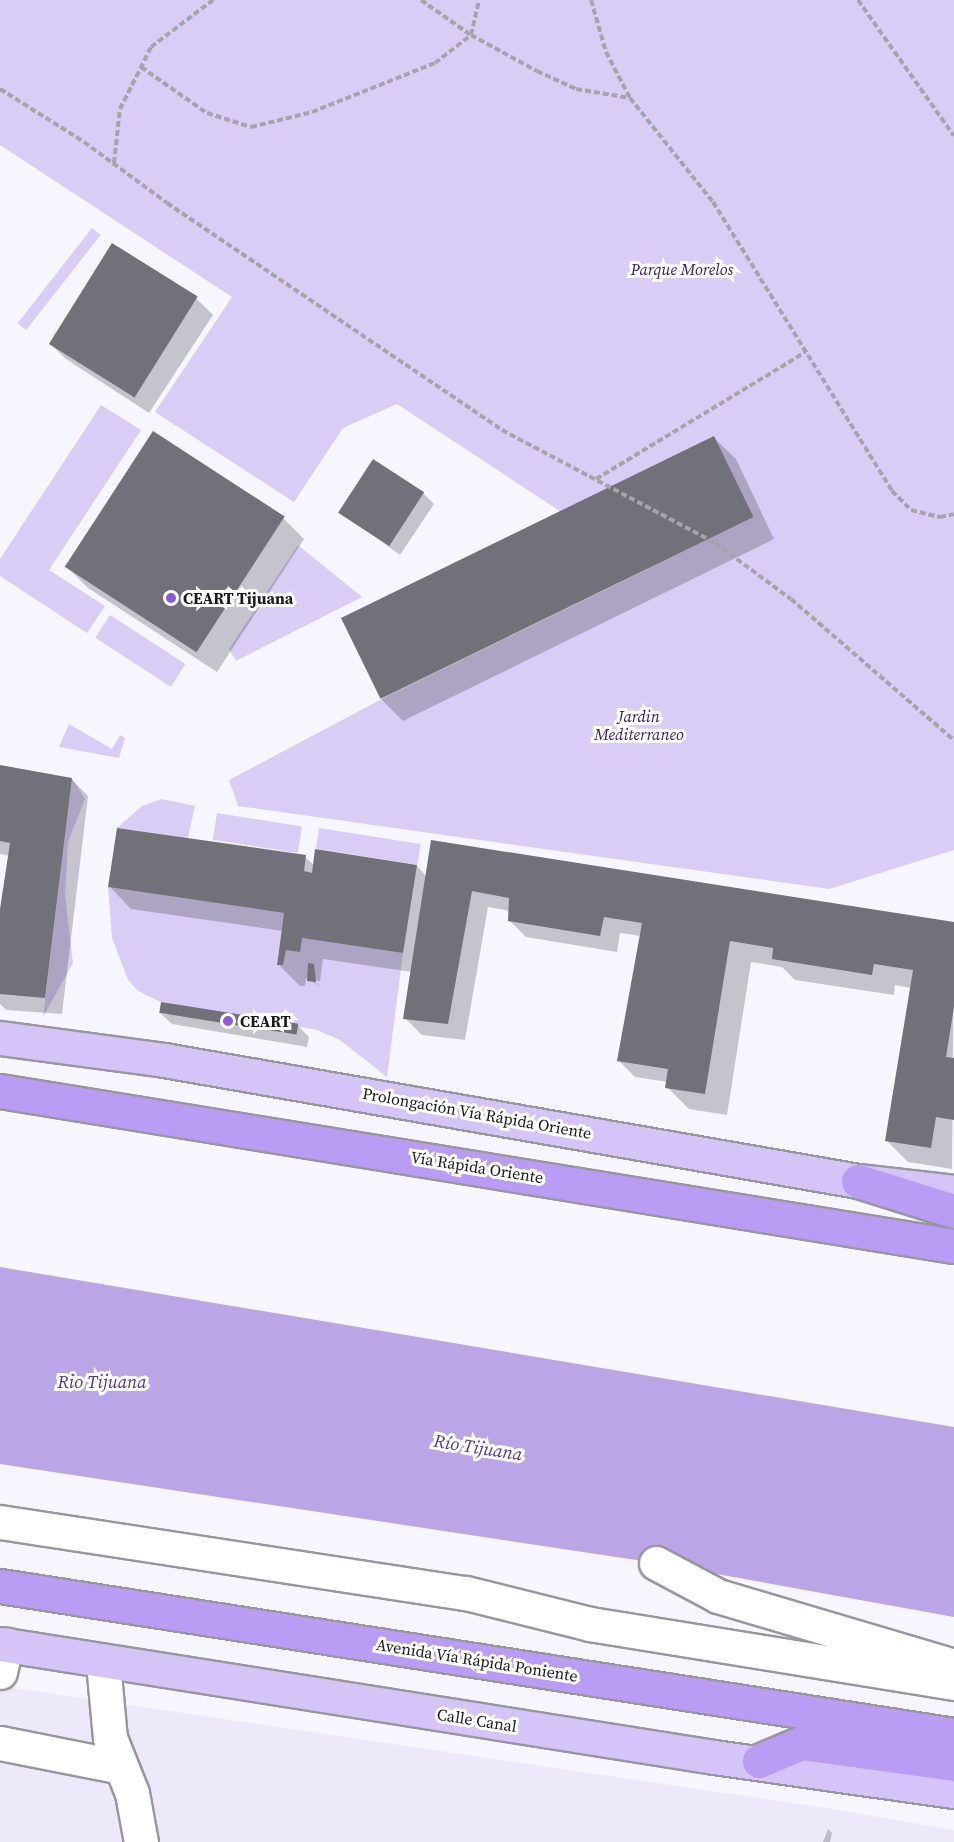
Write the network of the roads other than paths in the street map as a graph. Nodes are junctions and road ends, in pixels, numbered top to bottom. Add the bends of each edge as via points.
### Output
1 (0, 1038) edge
2 (0, 1090) edge
3 (858, 1180) junction
4 (954, 1192) edge
5 (954, 1211) edge
6 (954, 1246) edge
7 (0, 1522) edge
8 (656, 1563) dead end
9 (0, 1586) edge
10 (2, 1654) edge
11 (103, 1663) junction
12 (954, 1666) edge
13 (954, 1683) edge
14 (954, 1735) edge
15 (0, 1743) edge
16 (759, 1761) junction
17 (954, 1764) edge
18 (121, 1767) junction
19 (954, 1791) edge
20 (141, 1842) edge

1 - 3 main road, Prolongación Vía Rápida Oriente via 164,1060
2 - 6 highway, Vía Rápida Oriente
3 - 4 main road, Prolongación Vía Rápida Oriente
3 - 5 highway
7 - 13 lane via 466,1593 590,1624
8 - 12 lane via 718,1596
9 - 14 highway, Avenida Vía Rápida Poniente
10 - 11 main road, Calle Canal
11 - 16 main road, Calle Canal
11 - 18 lane via 110,1738
15 - 18 lane
16 - 17 highway via 801,1743
16 - 19 main road, Calle Canal
18 - 20 lane via 138,1816

